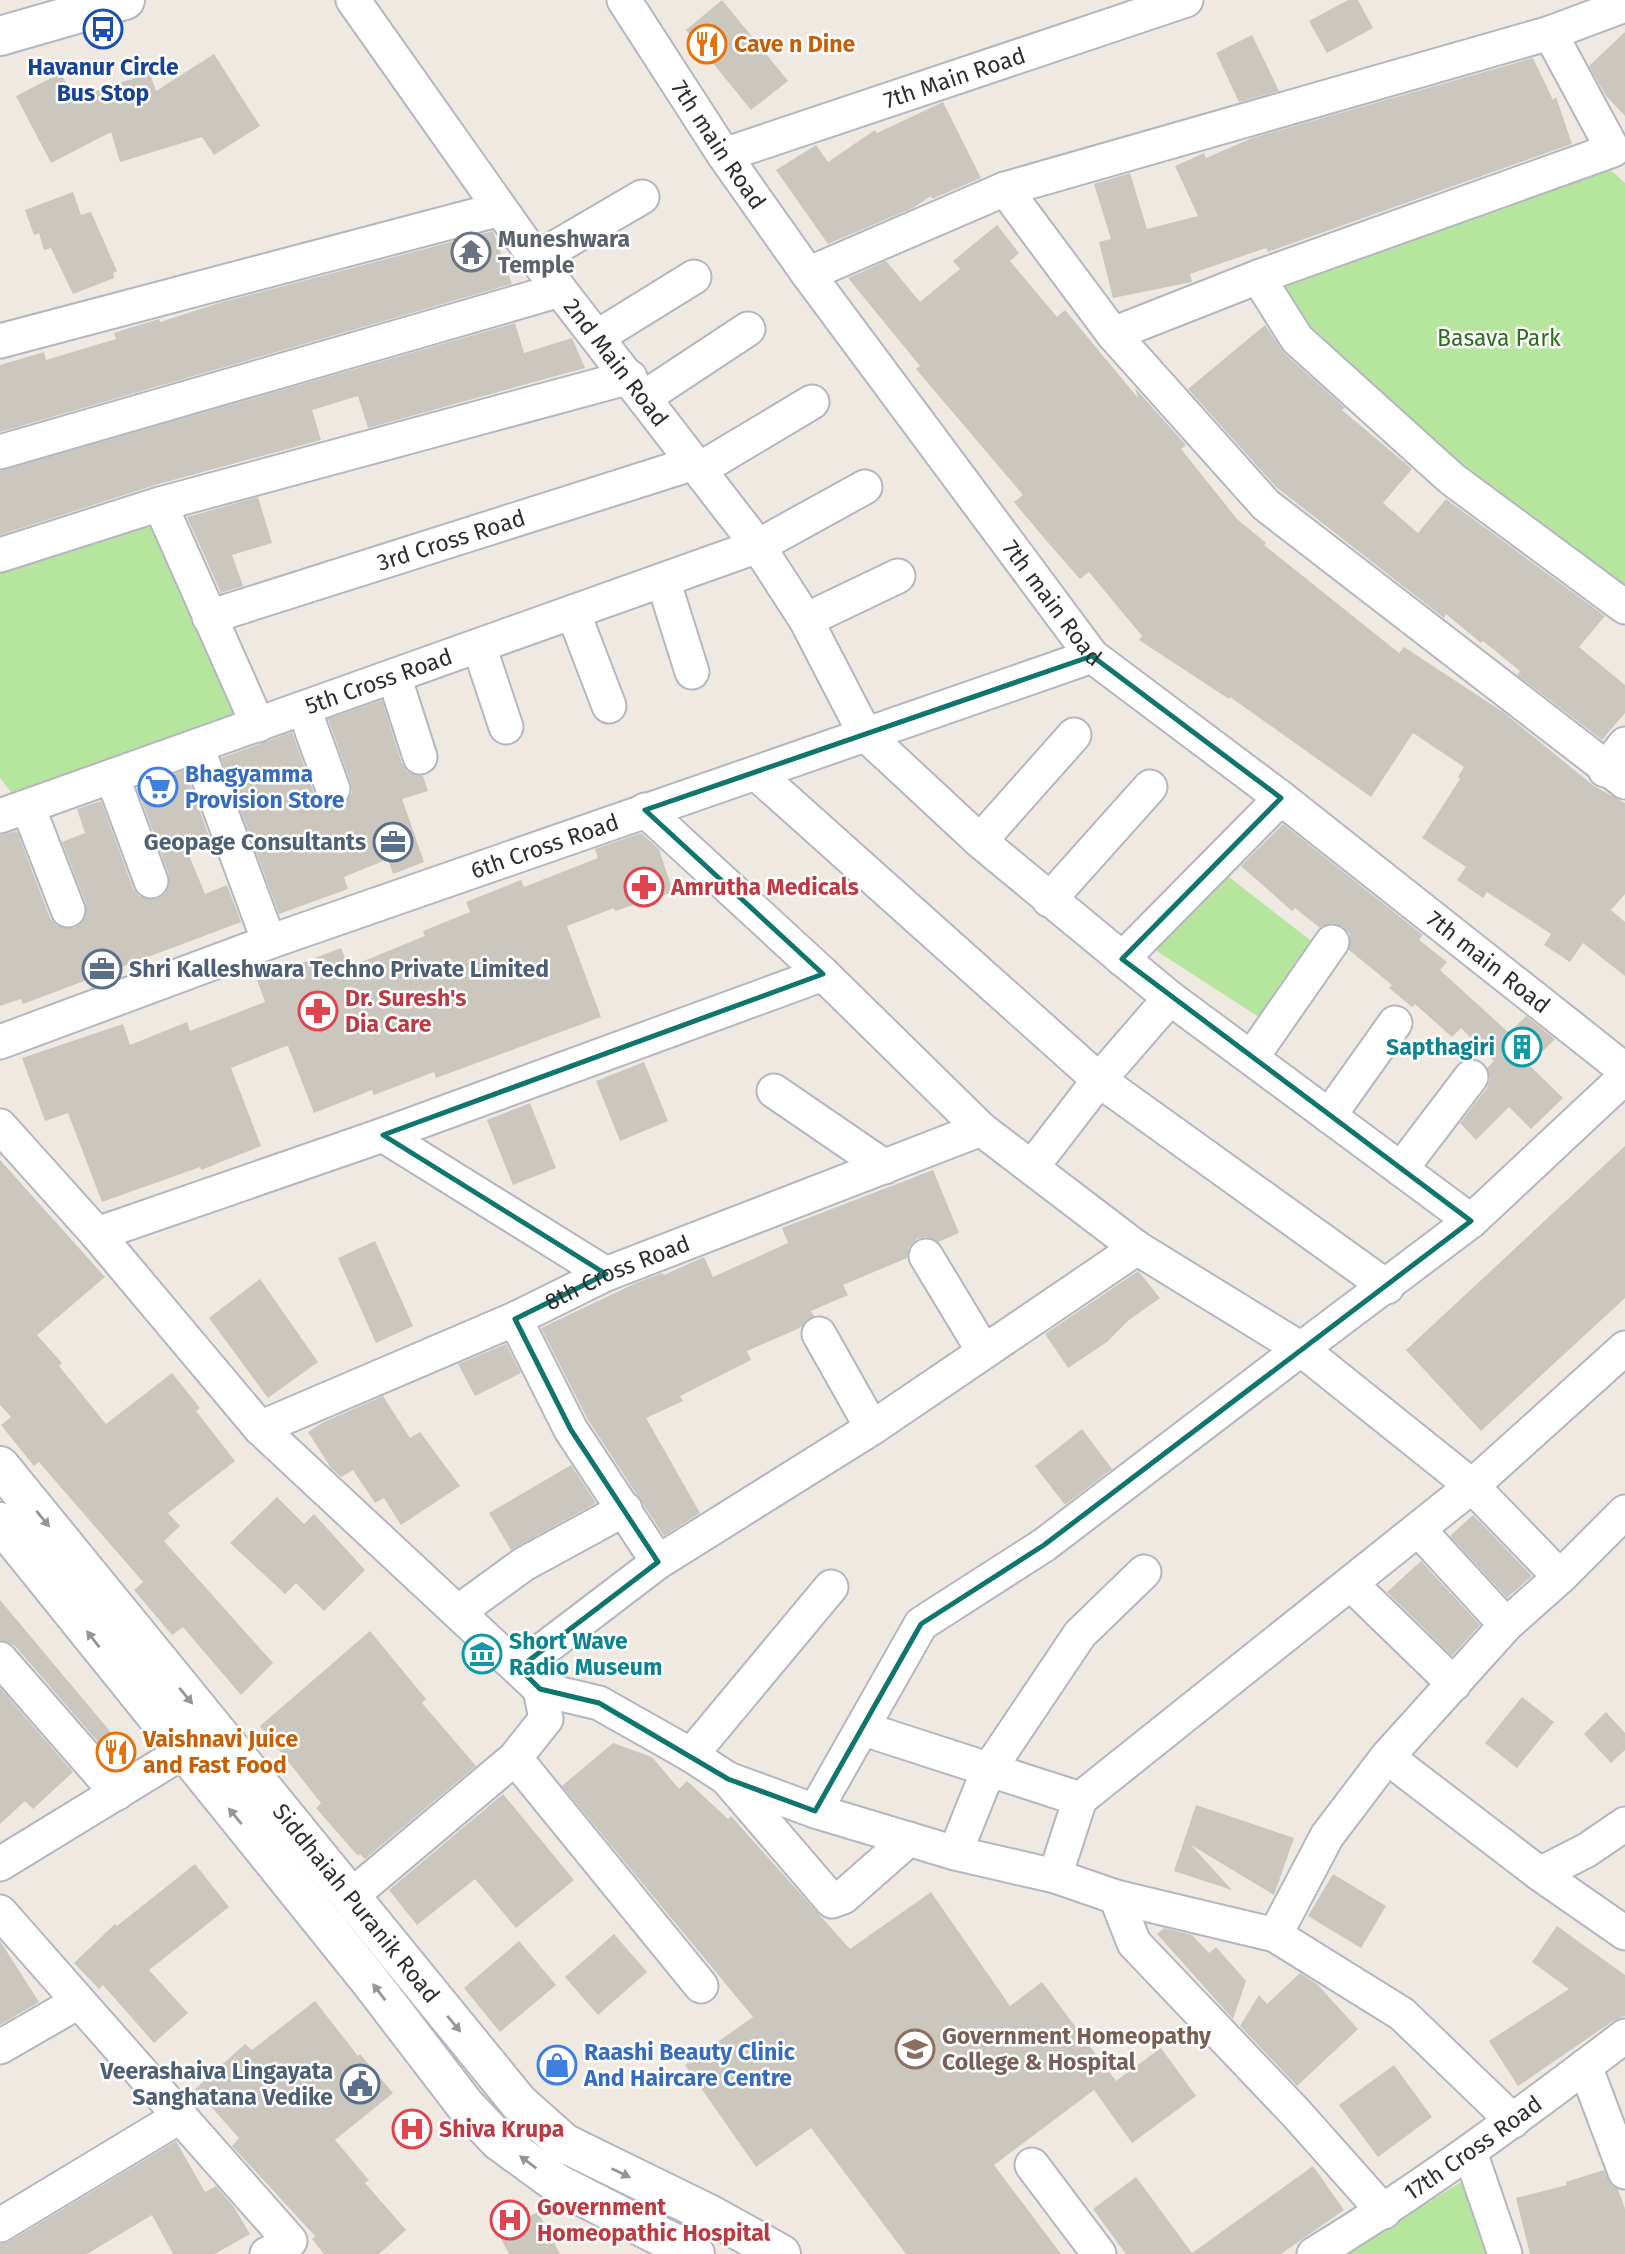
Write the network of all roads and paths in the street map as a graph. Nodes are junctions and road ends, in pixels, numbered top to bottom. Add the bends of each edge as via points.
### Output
1 (125, 0) edge
2 (354, 0) edge
3 (624, 0) edge
4 (1185, 0) edge
5 (1625, 5) edge
6 (1550, 33) junction
7 (0, 36) edge
8 (724, 155) junction
9 (1619, 155) edge
10 (1005, 189) junction
11 (642, 197) dead end
12 (500, 209) junction
13 (536, 259) junction
14 (808, 274) junction
15 (694, 277) dead end
16 (1258, 277) junction
17 (560, 290) junction
18 (748, 328) dead end
19 (1113, 334) junction
20 (597, 337) junction
21 (0, 341) edge
22 (638, 387) junction
23 (812, 402) dead end
24 (0, 452) edge
25 (697, 466) junction
26 (865, 488) dead end
27 (160, 505) junction
28 (758, 546) junction
29 (0, 555) edge
30 (898, 576) dead end
31 (663, 580) junction
32 (1625, 607) edge
33 (573, 612) junction
34 (209, 617) junction
35 (806, 620) junction
36 (479, 646) junction
37 (1092, 656) junction
38 (692, 672) dead end
39 (394, 676) junction
40 (608, 706) dead end
41 (304, 709) junction
42 (258, 725) junction
43 (506, 727) dead end
44 (865, 734) junction
45 (1074, 735) dead end
46 (197, 747) junction
47 (420, 757) dead end
48 (1619, 765) edge
49 (757, 774) junction
50 (112, 776) junction
51 (1150, 788) dead end
52 (333, 789) dead end
53 (1281, 798) junction
54 (645, 810) junction
55 (8, 813) edge
56 (980, 841) junction
57 (151, 881) dead end
58 (1049, 900) junction
59 (68, 910) dead end
60 (270, 942) junction
61 (1332, 942) dead end
62 (1122, 959) junction
63 (823, 974) junction
64 (1170, 998) junction
65 (1395, 1023) dead end
66 (0, 1042) edge
67 (1252, 1057) junction
68 (1625, 1070) edge
69 (1471, 1077) dead end
70 (1625, 1077) edge
71 (1099, 1080) junction
72 (774, 1091) dead end
73 (1329, 1116) junction
74 (0, 1126) edge
75 (981, 1129) junction
76 (383, 1135) junction
77 (885, 1167) junction
78 (1032, 1167) junction
79 (1401, 1169) junction
80 (1471, 1221) junction
81 (97, 1234) junction
82 (1137, 1248) junction
83 (926, 1256) dead end
84 (606, 1274) junction
85 (1387, 1287) junction
86 (515, 1319) junction
87 (819, 1334) dead end
88 (1625, 1348) edge
89 (1300, 1349) junction
90 (984, 1352) junction
91 (260, 1428) junction
92 (872, 1428) junction
93 (0, 1466) edge
94 (1472, 1486) junction
95 (625, 1509) junction
96 (1625, 1512) edge
97 (0, 1522) edge
98 (1419, 1530) junction
99 (658, 1562) junction
100 (1144, 1572) dead end
101 (1560, 1577) junction
102 (1351, 1584) junction
103 (831, 1587) dead end
104 (458, 1612) junction
105 (1506, 1625) junction
106 (0, 1659) edge
107 (530, 1678) junction
108 (1454, 1685) junction
109 (212, 1729) junction
110 (863, 1729) junction
111 (183, 1752) junction
112 (691, 1755) junction
113 (1387, 1757) junction
114 (515, 1758) junction
115 (988, 1771) junction
116 (728, 1779) junction
117 (117, 1793) junction
118 (1080, 1799) junction
119 (815, 1811) junction
120 (1625, 1824) edge
121 (909, 1839) junction
122 (955, 1853) junction
123 (0, 1864) edge
124 (1540, 1874) junction
125 (1055, 1876) junction
126 (1116, 1896) junction
127 (350, 1897) junction
128 (0, 1912) edge
129 (1625, 1933) edge
130 (1275, 1935) junction
131 (701, 1986) dead end
132 (78, 2002) junction
133 (1625, 2035) edge
134 (0, 2047) edge
135 (1585, 2066) junction
136 (180, 2117) junction
137 (1513, 2121) junction
138 (1470, 2152) junction
139 (1032, 2165) dead end
140 (1625, 2172) edge
141 (1384, 2212) junction
142 (0, 2225) edge
143 (267, 2254) edge
144 (695, 2254) edge
145 (781, 2254) edge
146 (1100, 2254) edge
147 (1314, 2254) edge
148 (1505, 2254) edge

1 - 7 main road
2 - 12 street, 2nd Main Road
3 - 8 street, 7th main Road
4 - 8 street, 7th Main Road
5 - 6 street
6 - 9 street
6 - 10 street
8 - 14 street, 7th main Road
9 - 16 street
10 - 14 street
10 - 19 street
11 - 13 street
12 - 13 street, 2nd Main Road
12 - 21 street
13 - 17 street, 2nd Main Road
14 - 37 street, 7th main Road
15 - 20 street
16 - 19 street
16 - 32 street via 1297,339 1452,479
17 - 20 street, 2nd Main Road
17 - 24 street
18 - 22 street
19 - 48 street via 1266,505
20 - 22 street, 2nd Main Road
22 - 25 street, 2nd Main Road
22 - 27 street
23 - 25 street, 3rd Cross Road
25 - 28 street, 2nd Main Road
25 - 34 street, 3rd Cross Road
26 - 28 street, 5th Cross Road
27 - 29 street
27 - 34 street
28 - 31 street, 5th Cross Road
28 - 35 street, 2nd Main Road
30 - 35 street
31 - 33 street, 5th Cross Road
31 - 38 street
33 - 36 street, 5th Cross Road
33 - 40 street
34 - 42 street
35 - 44 street, 2nd Main Road
36 - 39 street, 5th Cross Road
36 - 43 street
37 - 44 street, 6th Cross Road
37 - 53 street, 7th main Road
39 - 41 street, 5th Cross Road
39 - 47 street
41 - 42 street, 5th Cross Road
41 - 52 street
42 - 46 street, 5th Cross Road
44 - 49 street, 6th Cross Road
44 - 56 street, 2nd Main Road
45 - 56 street
46 - 50 street, 5th Cross Road
46 - 60 street
49 - 54 street, 6th Cross Road
49 - 71 street
50 - 55 street, 5th Cross Road
50 - 57 street
51 - 58 street
53 - 62 street
53 - 68 street, 7th main Road
54 - 60 street, 6th Cross Road
54 - 63 street
55 - 59 street
56 - 58 street, 2nd Main Road
58 - 62 street, 2nd Main Road
60 - 66 street, 6th Cross Road
61 - 67 street
62 - 64 street, 2nd Main Road
63 - 75 street
63 - 76 street
64 - 67 street, 2nd Main Road
64 - 71 street
65 - 73 street
67 - 73 street, 2nd Main Road
69 - 79 street
70 - 80 street
71 - 78 street
71 - 85 street
72 - 77 street
73 - 79 street, 2nd Main Road
74 - 81 street
75 - 77 street, 8th Cross Road
75 - 78 street
76 - 81 street
76 - 84 street
77 - 84 street, 8th Cross Road
78 - 82 street
79 - 80 street, 2nd Main Road
80 - 85 street
81 - 91 street
82 - 89 street
82 - 90 street
83 - 90 street
84 - 86 street, 8th Cross Road
85 - 89 street
86 - 91 street, 8th Cross Road
86 - 95 street via 571,1430
87 - 92 street
88 - 94 street
89 - 94 street
89 - 110 street via 1044,1545 921,1624
90 - 92 street
91 - 104 street
92 - 99 street
93 -> 109 main road, Siddhaiah Puranik Road
94 - 98 street
94 - 101 street
95 - 99 street
95 - 104 street via 524,1564
96 - 101 street
111 -> 97 main road, Siddhaiah Puranik Road
98 - 102 street
98 - 105 street
99 - 107 street
100 - 115 street via 1080,1634
101 - 105 street
102 - 108 street
102 - 118 street
103 - 112 street
104 - 107 street
105 - 108 street
106 - 117 street
107 - 112 street via 599,1703
107 - 114 street via 546,1719
108 - 113 street
109 - 111 street
109 - 127 main road, Siddhaiah Puranik Road
110 - 115 street
110 - 119 street
111 - 117 street
144 -> 111 main road, Siddhaiah Puranik Road via 558,2184 499,2141 465,2105
112 - 116 street
113 - 124 street
113 - 130 street via 1327,1836
114 - 127 street
114 - 131 street
115 - 118 street
115 - 122 street
116 - 119 street
116 - 121 street via 832,1901 843,1897
117 - 123 street
118 - 125 street
119 - 121 street
120 - 124 street
121 - 122 street
122 - 125 street
124 - 129 street
125 - 126 street
126 - 130 street
126 - 141 street via 1134,1943
127 -> 145 main road, Siddhaiah Puranik Road via 519,2103 564,2143
128 - 132 street
130 - 137 street via 1402,2014
132 - 134 street
132 - 136 street
133 - 135 street, 17th Cross Road
135 - 137 street, 17th Cross Road
135 - 140 street
136 - 142 street
136 - 143 street via 290,2241
137 - 138 street, 17th Cross Road
138 - 141 street, 17th Cross Road
138 - 148 street
139 - 146 street
141 - 147 street, 17th Cross Road

